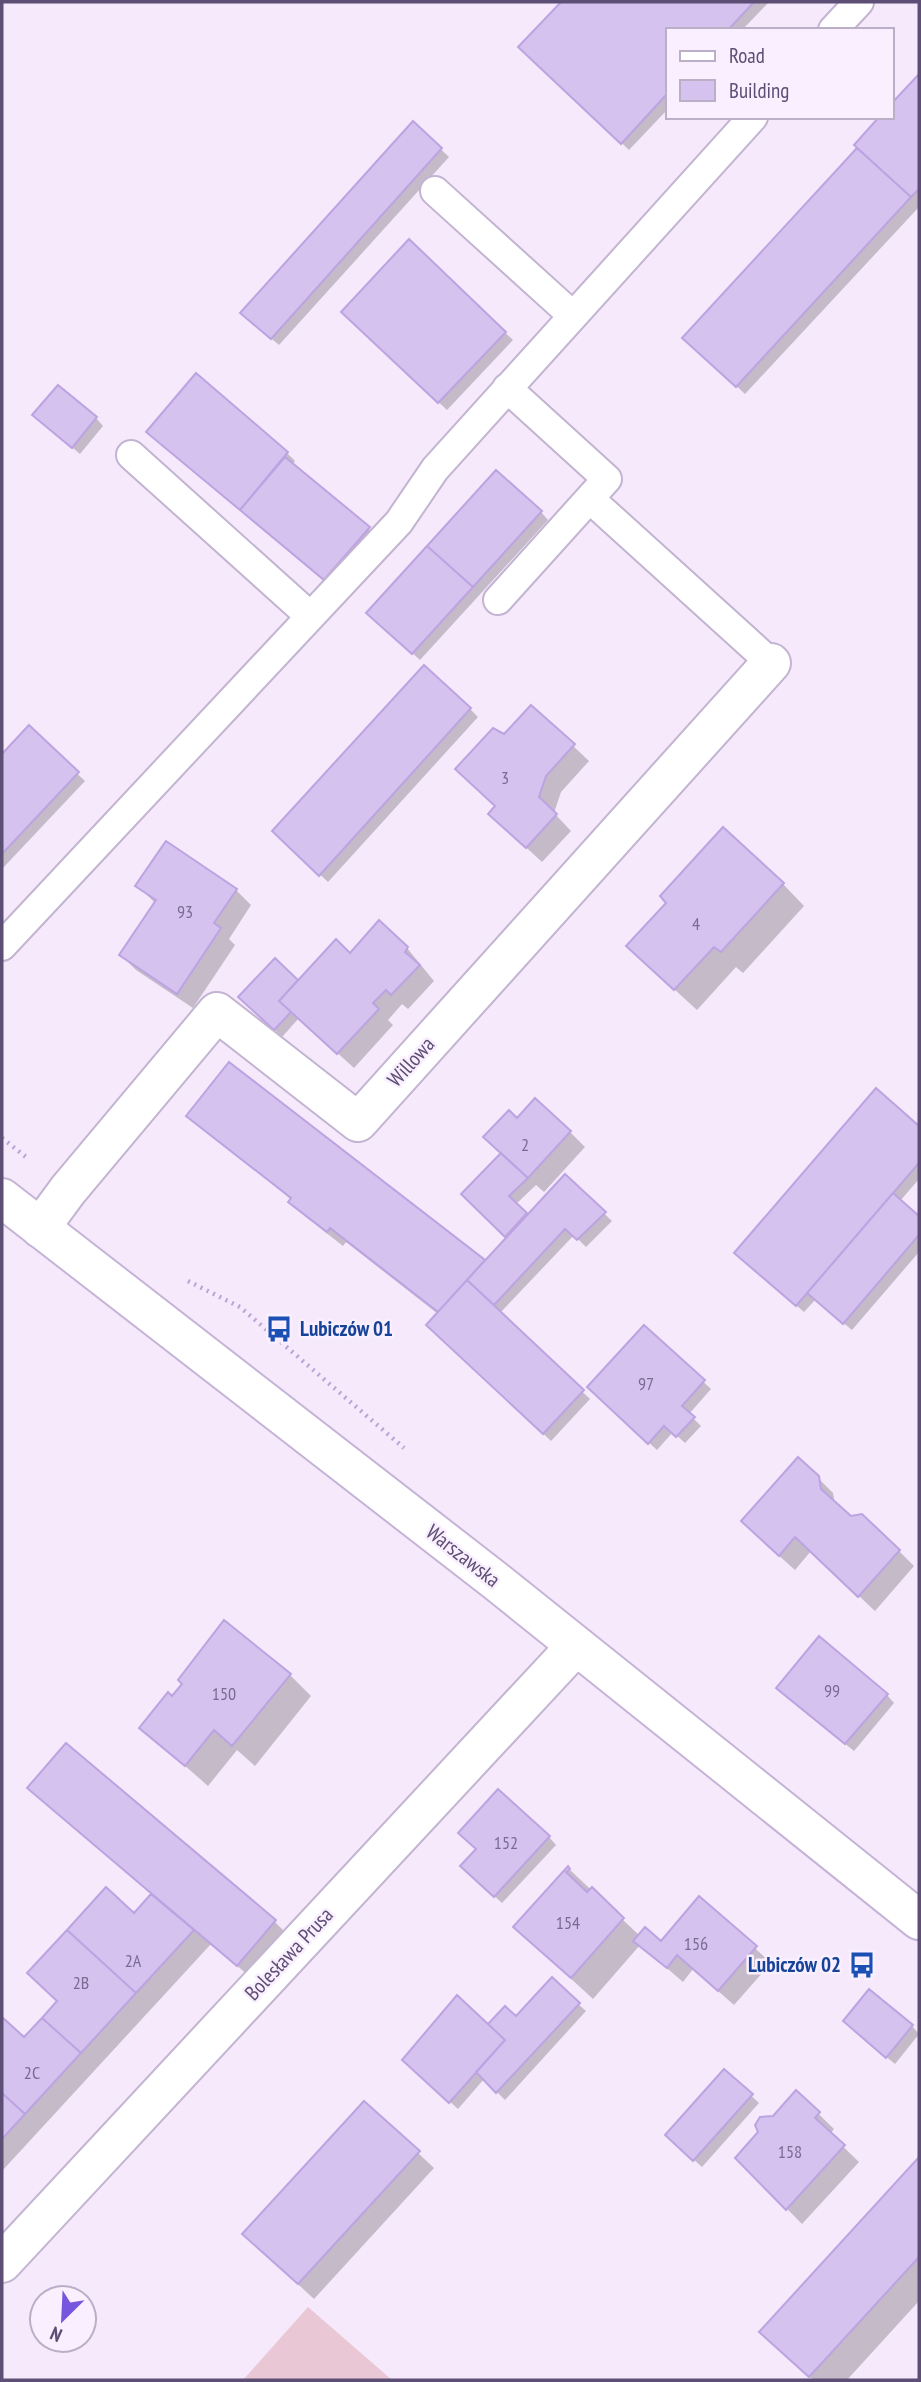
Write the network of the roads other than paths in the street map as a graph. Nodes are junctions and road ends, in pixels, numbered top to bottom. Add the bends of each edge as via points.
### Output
1 (859, 2) edge
2 (836, 28) edge
3 (751, 119) edge
4 (435, 191) dead end
5 (572, 315) junction
6 (507, 388) junction
7 (131, 455) dead end
8 (590, 499) junction
9 (498, 600) dead end
10 (310, 616) junction
11 (771, 663) joint
12 (2, 946) edge
13 (2, 1198) edge
14 (40, 1228) junction
15 (576, 1646) junction
16 (919, 1920) edge
17 (2, 2263) edge

1 - 2 lane
3 - 5 lane
4 - 5 lane
5 - 6 lane
6 - 8 lane via 607,479
6 - 10 lane via 435,469 399,522
7 - 10 lane
8 - 9 lane
8 - 11 lane
10 - 12 lane
11 - 14 street, Willowa via 358,1122 217,1012
13 - 14 street, Warszawska
14 - 15 street, Warszawska
15 - 16 street, Warszawska
15 - 17 street, Bolesława Prusa

